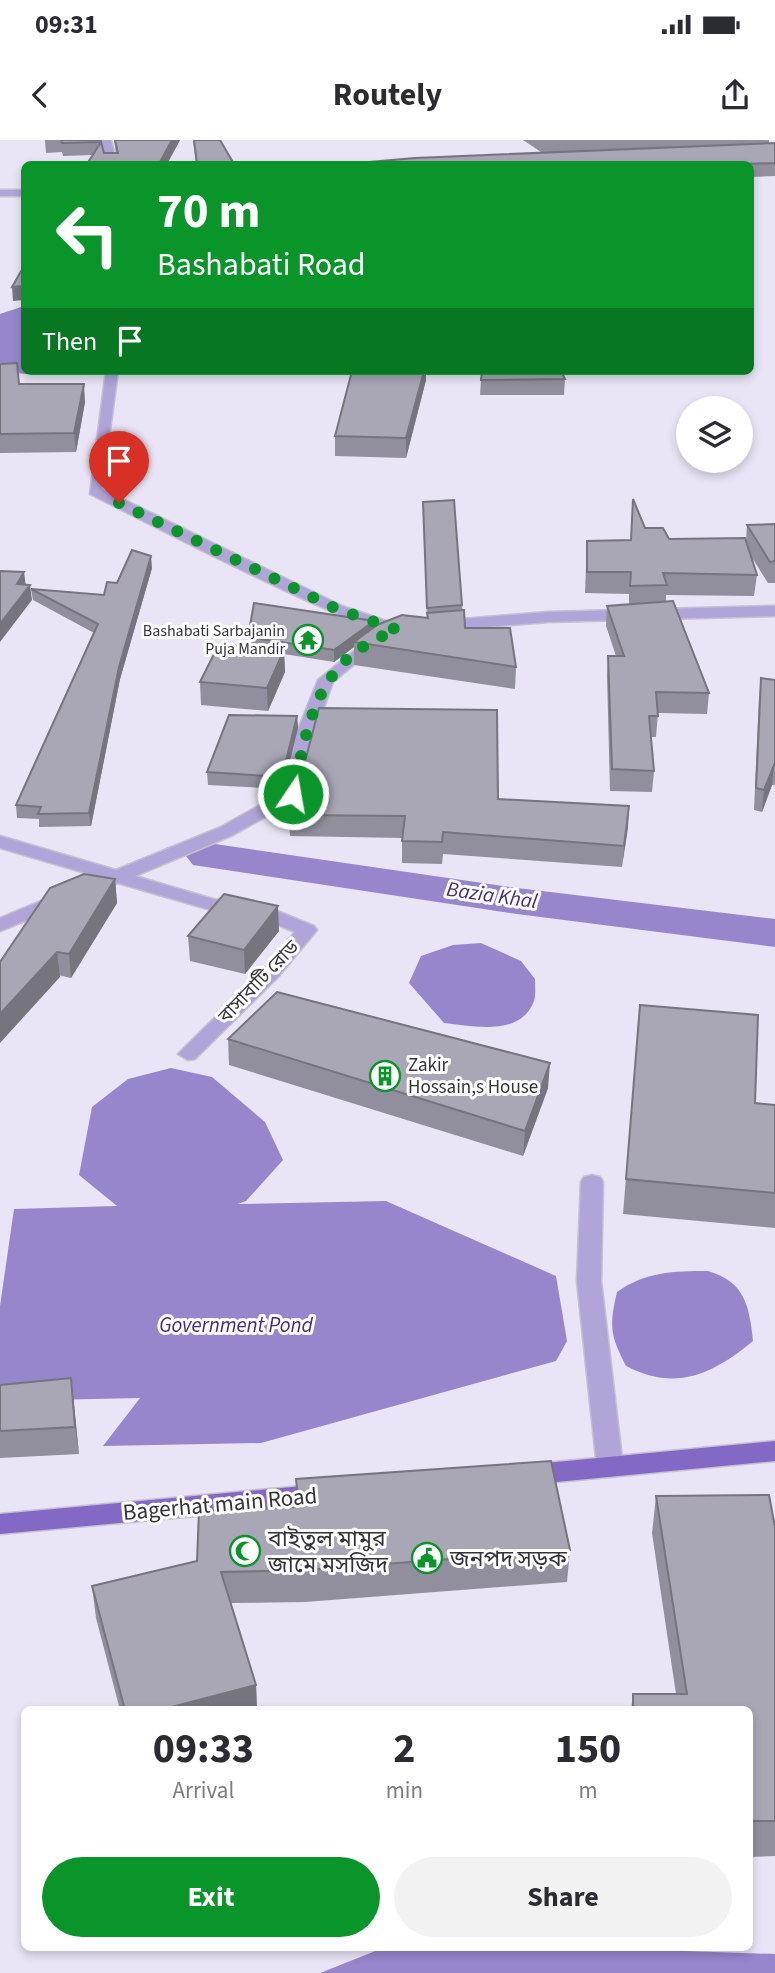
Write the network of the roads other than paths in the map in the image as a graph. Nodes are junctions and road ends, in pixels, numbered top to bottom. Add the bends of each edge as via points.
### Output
1 (106, 140) edge
2 (111, 161) edge
3 (0, 193) edge
4 (21, 193) edge
5 (111, 375) edge
6 (775, 611) edge
7 (412, 629) junction
8 (0, 842) edge
9 (116, 878) junction
10 (0, 925) edge
11 (188, 1054) dead end
12 (592, 1182) dead end
13 (775, 1451) edge
14 (610, 1467) junction
15 (499, 1477) edge
16 (347, 1492) edge
17 (0, 1524) edge

1 - 2 street
3 - 4 street
5 - 7 street via 95,491 337,609
6 - 7 street via 548,618
7 - 9 street via 375,638 326,680 306,732 293,794 228,831
8 - 9 street
9 - 10 street
9 - 11 street, বাসাবাটি রোড via 211,904 265,913 307,930 271,973
12 - 14 street via 589,1281
13 - 14 main road
14 - 15 main road
16 - 17 main road, Bagerhat main Road

